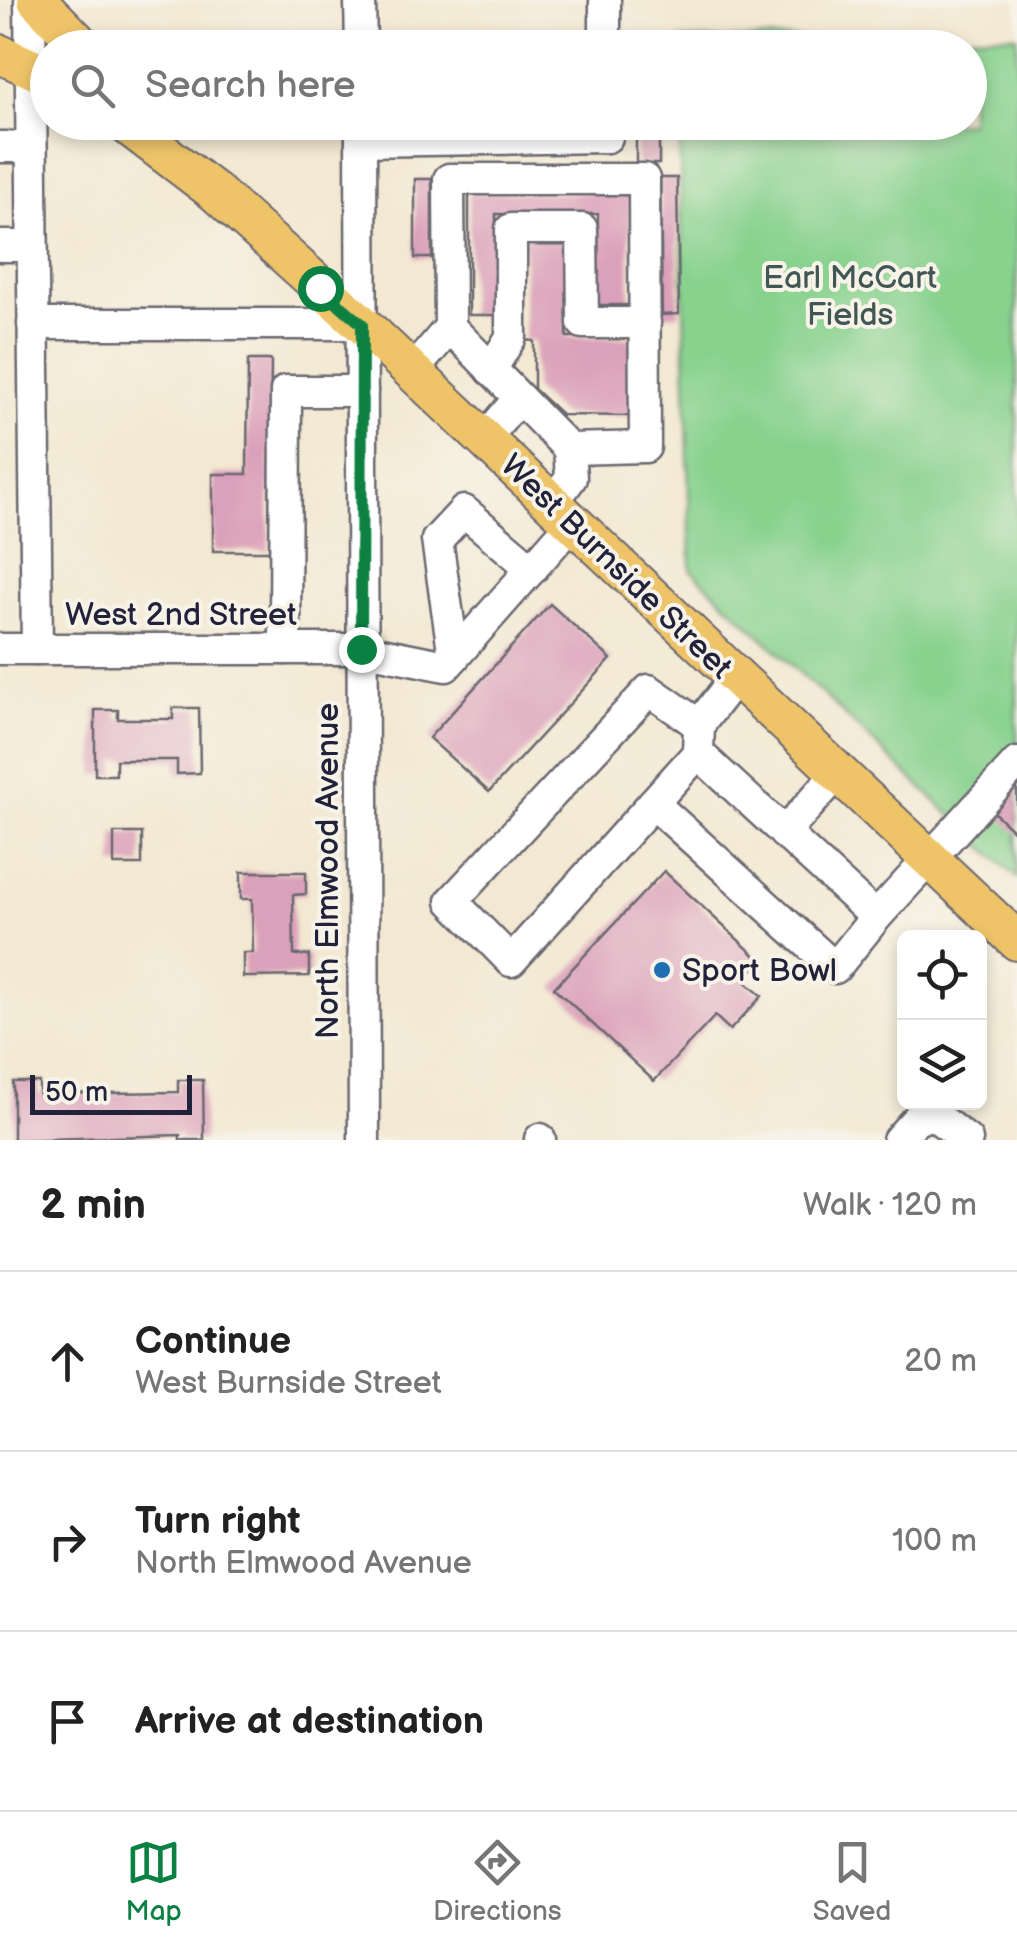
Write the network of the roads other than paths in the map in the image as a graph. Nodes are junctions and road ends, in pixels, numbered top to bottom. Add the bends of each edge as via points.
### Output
1 (34, 0) edge
2 (360, 0) edge
3 (604, 0) edge
4 (30, 30) edge
5 (65, 30) edge
6 (361, 30) edge
7 (605, 30) edge
8 (30, 33) edge
9 (26, 66) edge
10 (30, 120) edge
11 (31, 140) edge
12 (147, 140) edge
13 (171, 140) edge
14 (361, 140) edge
15 (0, 147) edge
16 (32, 147) junction
17 (216, 192) junction
18 (0, 246) edge
19 (32, 246) junction
20 (645, 323) junction
21 (33, 324) junction
22 (362, 324) junction
23 (450, 327) junction
24 (491, 370) junction
25 (412, 372) junction
26 (362, 392) junction
27 (519, 398) junction
28 (484, 440) junction
29 (568, 449) junction
30 (562, 514) junction
31 (532, 569) junction
32 (0, 649) edge
33 (37, 649) junction
34 (285, 649) junction
35 (361, 649) junction
36 (454, 657) junction
37 (735, 678) junction
38 (698, 739) junction
39 (1017, 764) edge
40 (837, 774) junction
41 (653, 803) junction
42 (784, 834) junction
43 (928, 859) junction
44 (876, 918) junction
45 (1017, 942) edge
46 (364, 1140) edge
47 (898, 1140) edge
48 (967, 1140) edge

1 - 4 street
1 - 5 main road
2 - 6 street
3 - 7 street
8 - 9 street
9 - 10 street
11 - 16 street
12 - 17 main road, West Burnside Street
13 - 17 main road, West Burnside Street
14 - 22 street, North Elmwood Avenue
15 - 16 street
16 - 19 street
17 - 22 main road, West Burnside Street
18 - 19 street
19 - 21 street
20 - 23 street via 644,179 449,179
20 - 24 street via 583,323 582,229 510,229 510,337
20 - 29 street via 645,447
21 - 22 street
21 - 33 street
22 - 25 main road, West Burnside Street
22 - 26 street, North Elmwood Avenue
23 - 24 street
23 - 25 street
24 - 27 street
25 - 28 main road, West Burnside Street
26 - 34 street via 286,392
26 - 35 street, North Elmwood Avenue
27 - 28 street
27 - 29 street
28 - 30 main road, West Burnside Street
29 - 30 street via 571,478
30 - 31 street
30 - 37 main road, West Burnside Street
31 - 36 street
31 - 36 street via 464,511 437,540
32 - 33 street, West 2nd Street
33 - 34 street, West 2nd Street
34 - 35 street, West 2nd Street
35 - 36 street, West 2nd Street via 446,666
35 - 46 street, North Elmwood Avenue
37 - 38 street
37 - 40 main road, West Burnside Street
38 - 41 street
38 - 41 street via 649,690 452,901 511,961
38 - 42 street
39 - 43 street
40 - 42 street
40 - 43 main road, West Burnside Street
41 - 44 street via 835,968
42 - 44 street
43 - 44 street
43 - 45 main road, West Burnside Street
47 - 48 street via 932,1113

